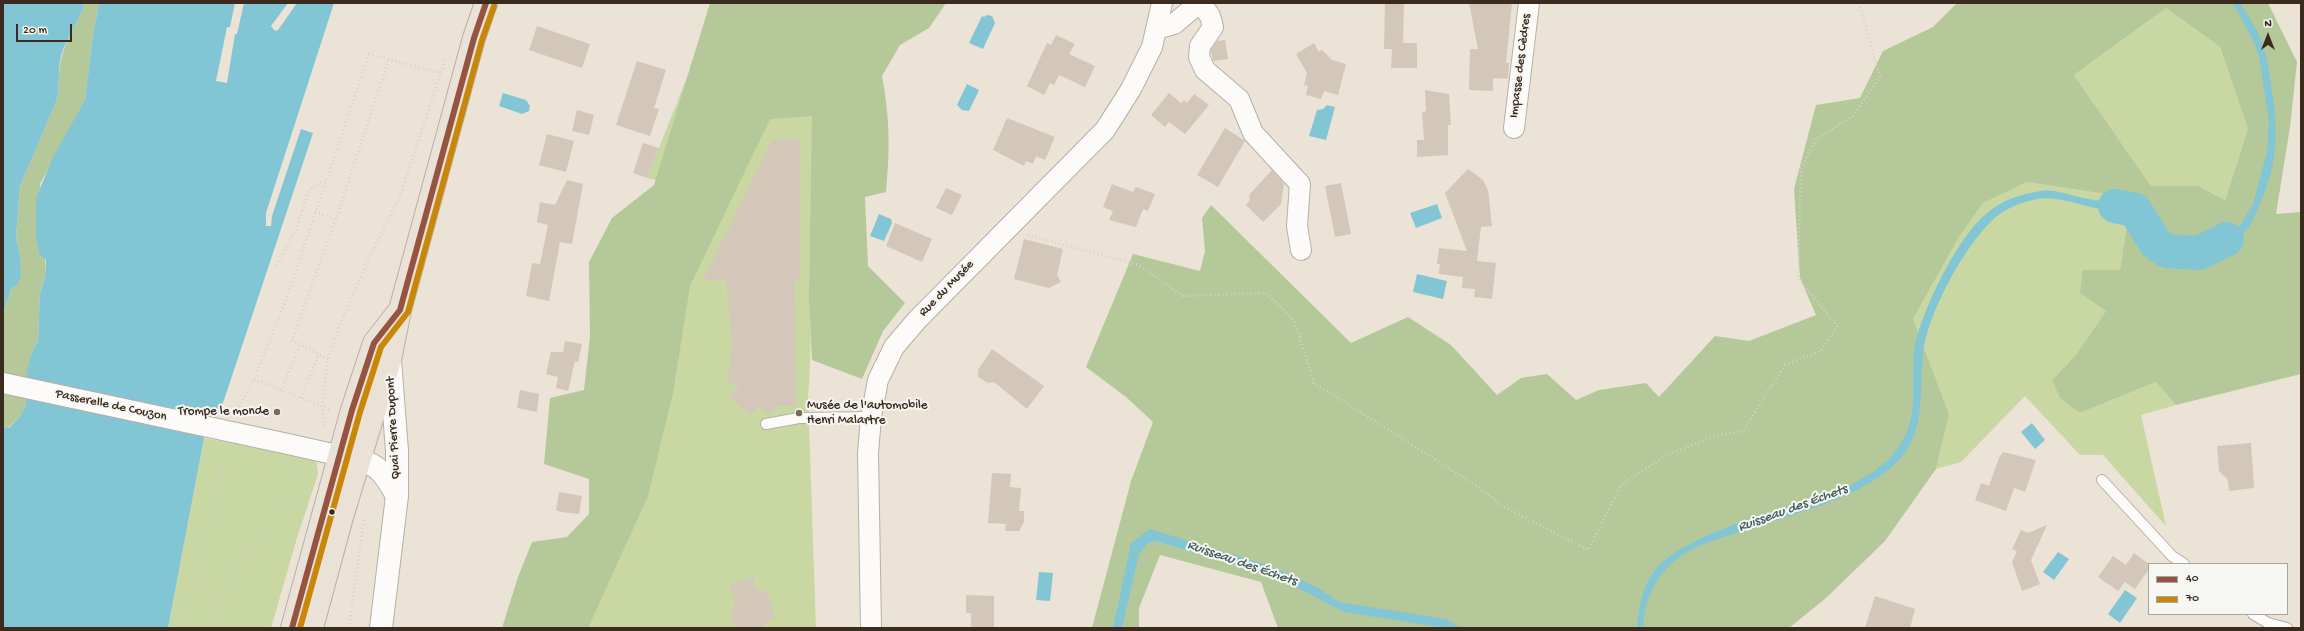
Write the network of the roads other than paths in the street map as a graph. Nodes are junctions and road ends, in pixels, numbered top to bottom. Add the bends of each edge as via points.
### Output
1 (486, 3) edge
2 (1162, 3) edge
3 (1200, 3) edge
4 (1529, 3) edge
5 (1157, 28) junction
6 (1514, 128) dead end
7 (1301, 250) dead end
8 (400, 310) junction
9 (390, 360) junction
10 (3, 383) edge
11 (871, 417) junction
12 (766, 424) dead end
13 (351, 458) junction
14 (2102, 480) dead end
15 (397, 496) junction
16 (2182, 563) edge
17 (2255, 615) edge
18 (292, 628) edge
19 (312, 628) edge
20 (381, 628) edge
21 (871, 628) edge
22 (2287, 628) edge

1 - 8 main road, Quai Pierre Dupont via 474,38
2 - 5 street, Rue du Musée
3 - 5 street via 1174,24
3 - 7 street via 1213,27 1200,46 1199,57 1206,70 1239,99 1253,133 1300,184 1297,226
4 - 6 street, Impasse des Cèdres
5 - 11 street, Rue du Musée via 1152,47 1132,89 1105,130 980,255 894,347 878,380
8 - 9 main road, Quai Pierre Dupont
8 - 13 main road, Quai Pierre Dupont via 374,343 352,410
9 - 13 main road, Quai Pierre Dupont
9 - 15 street, Quai Pierre Dupont via 397,451
10 - 13 street, Passerelle de Couzon, bridge
11 - 12 lane via 799,418
11 - 21 street, Rue du Musée via 868,453
13 - 15 street, Quai Pierre Dupont via 372,463 382,470
13 - 18 main road
13 - 19 main road via 342,517
14 - 16 lane via 2172,556
15 - 20 street, Quai Pierre Dupont
17 - 22 lane via 2268,623

